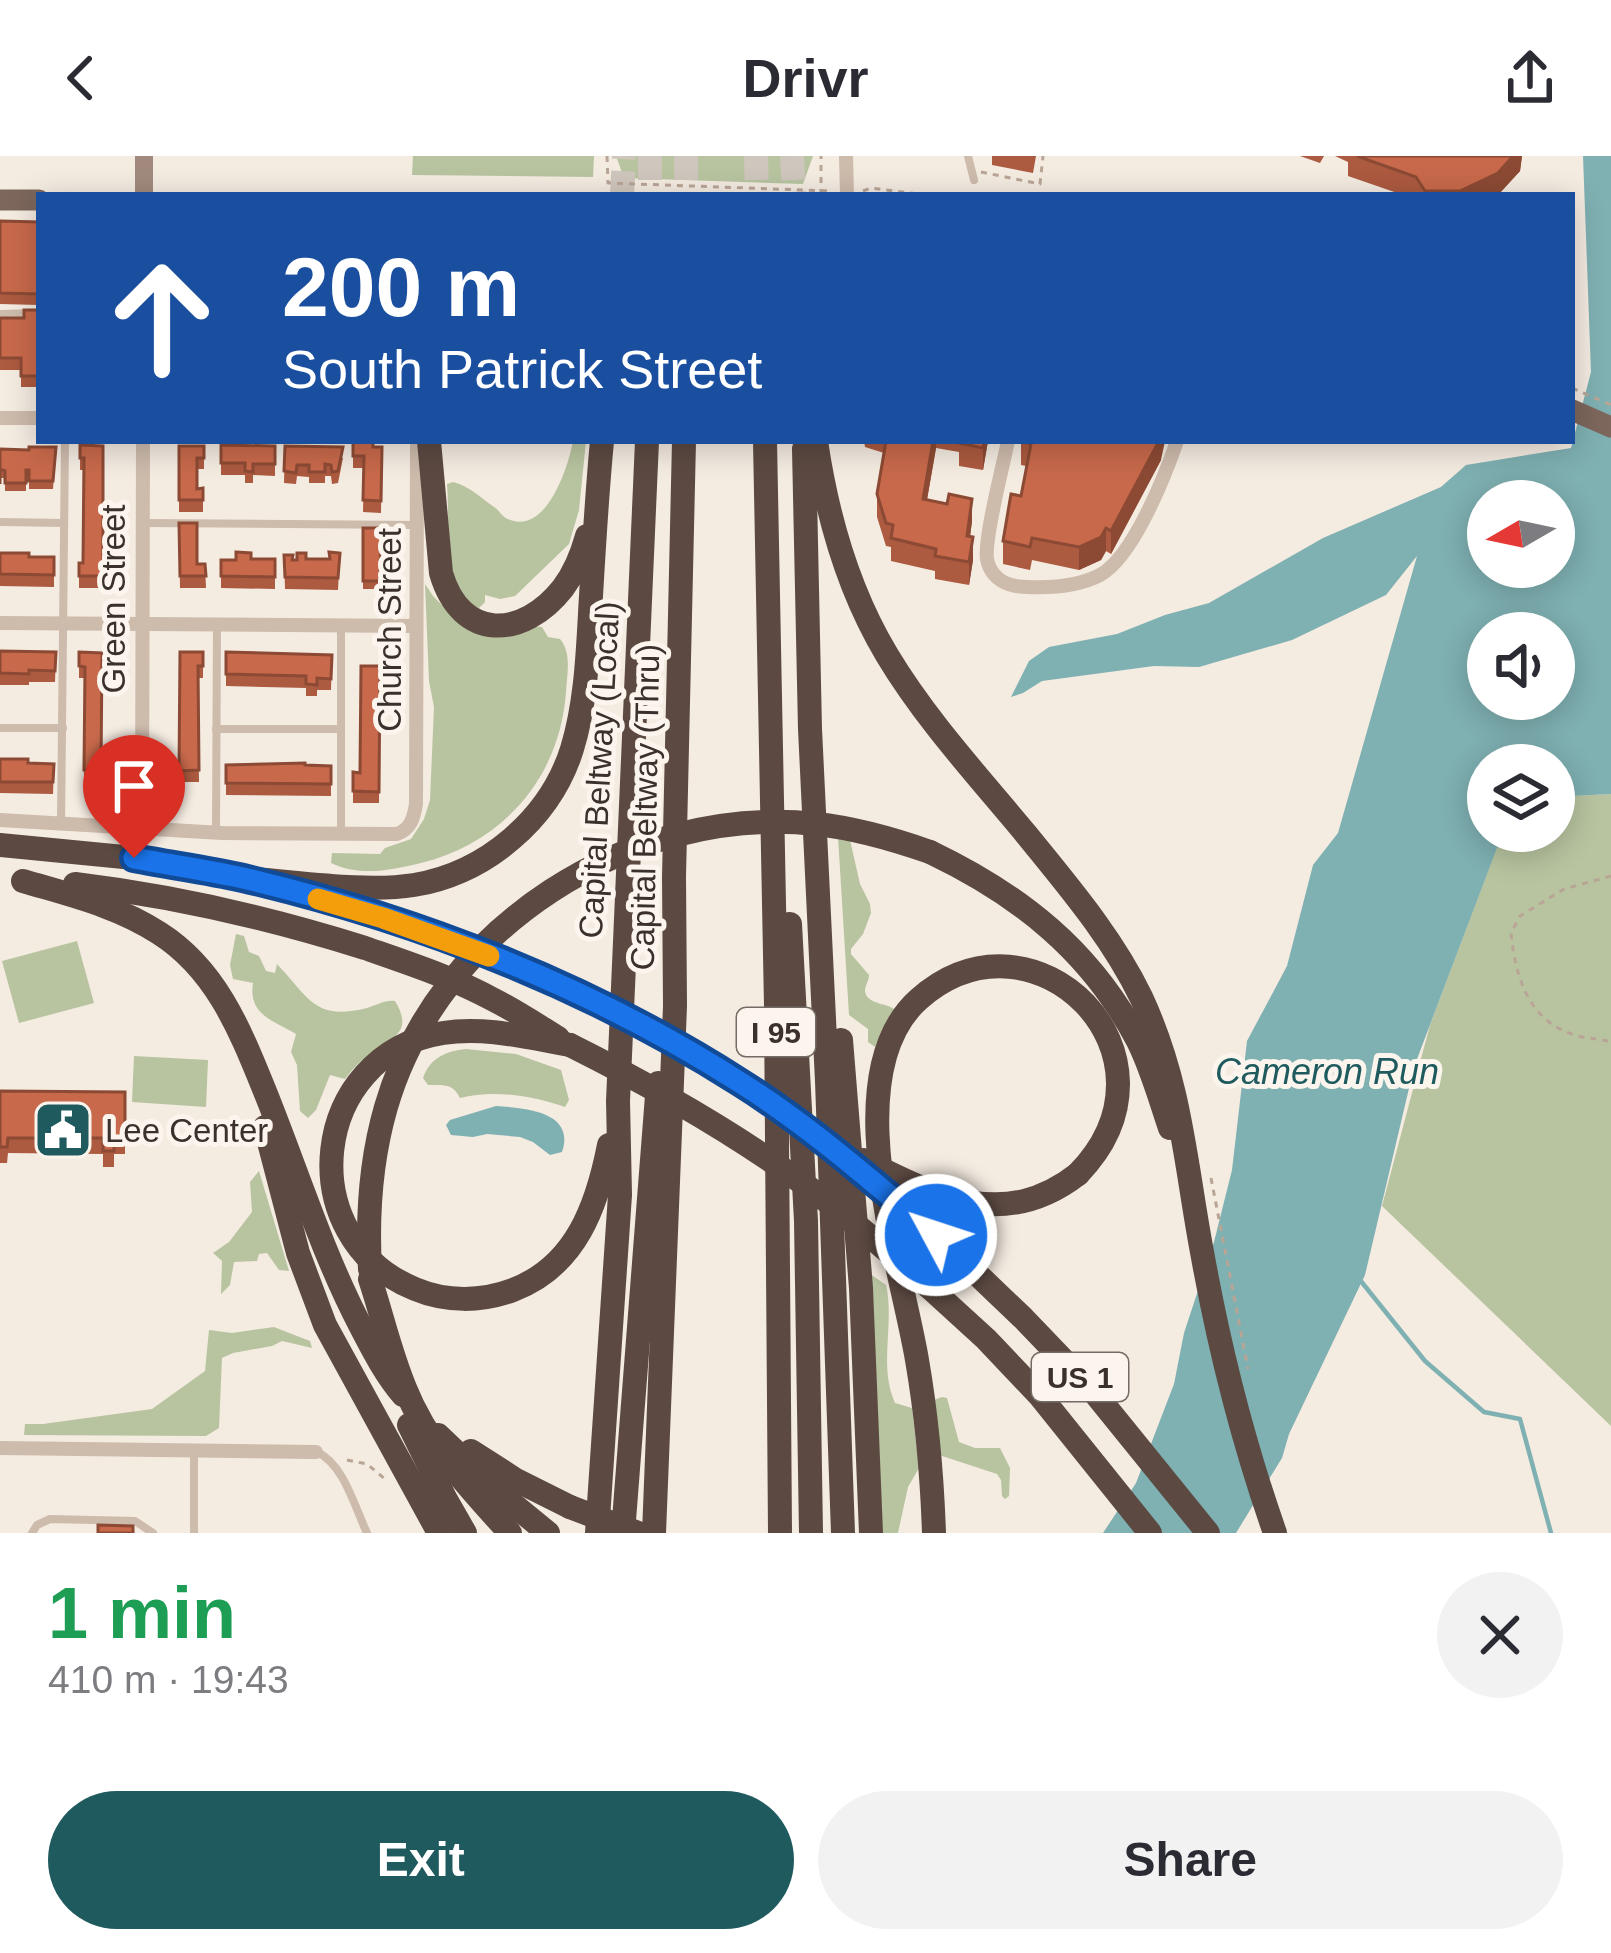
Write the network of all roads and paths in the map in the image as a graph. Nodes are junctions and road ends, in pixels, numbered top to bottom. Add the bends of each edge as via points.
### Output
1 (144, 156) edge
2 (608, 156) edge
3 (821, 156) edge
4 (846, 156) edge
5 (968, 156) edge
6 (1043, 156) edge
7 (980, 163) dead end
8 (974, 180) dead end
9 (144, 192) edge
10 (821, 192) edge
11 (840, 192) edge
12 (864, 192) edge
13 (902, 192) edge
14 (0, 200) edge
15 (36, 200) edge
16 (36, 313) edge
17 (0, 314) edge
18 (1575, 389) edge
19 (1611, 405) edge
20 (1575, 411) edge
21 (0, 418) edge
22 (36, 418) edge
23 (1611, 427) edge
24 (65, 444) edge
25 (143, 444) edge
26 (417, 444) edge
27 (429, 444) edge
28 (602, 444) edge
29 (646, 444) edge
30 (684, 444) edge
31 (765, 444) edge
32 (804, 444) edge
33 (817, 444) edge
34 (1007, 444) edge
35 (1176, 444) edge
36 (597, 499) junction
37 (0, 522) edge
38 (64, 523) junction
39 (143, 523) junction
40 (417, 525) junction
41 (768, 532) junction
42 (0, 623) edge
43 (63, 624) junction
44 (143, 625) junction
45 (217, 625) junction
46 (341, 626) junction
47 (416, 626) junction
48 (0, 728) edge
49 (63, 728) junction
50 (216, 729) junction
51 (341, 729) junction
52 (0, 820) edge
53 (61, 824) junction
54 (142, 829) junction
55 (216, 833) junction
56 (341, 834) junction
57 (0, 845) edge
58 (1611, 876) edge
59 (674, 877) junction
60 (241, 878) junction
61 (12, 880) edge
62 (818, 896) junction
63 (1611, 1042) edge
64 (246, 1043) junction
65 (570, 1045) junction
66 (618, 1101) junction
67 (823, 1139) junction
68 (1201, 1246) junction
69 (370, 1279) junction
70 (392, 1382) junction
71 (0, 1448) edge
72 (194, 1450) junction
73 (321, 1454) junction
74 (394, 1486) dead end
75 (32, 1533) edge
76 (153, 1533) edge
77 (194, 1533) edge
78 (367, 1533) edge
79 (439, 1533) edge
80 (466, 1533) edge
81 (510, 1533) edge
82 (548, 1533) edge
83 (597, 1533) edge
84 (623, 1533) edge
85 (638, 1533) edge
86 (654, 1533) edge
87 (780, 1533) edge
88 (811, 1533) edge
89 (843, 1533) edge
90 (871, 1533) edge
91 (934, 1533) edge
92 (1150, 1533) edge
93 (1208, 1533) edge
94 (1275, 1533) edge

1 - 9 street
2 - 10 path via 608,183
3 - 10 path
4 - 11 street
5 - 8 lane
6 - 7 path via 1040,184 980,172
12 - 13 path
14 - 15 main road
16 - 17 lane
18 - 19 path
20 - 23 main road
21 - 22 street
24 - 38 lane
25 - 39 street, Green Street
26 - 40 street, Church Street
27 - 36 highway via 441,573 453,603 480,624 523,621 552,601 580,557
28 - 36 highway
29 - 66 highway, Capital Beltway (Local)
30 - 59 highway, Capital Beltway (Thru)
31 - 41 highway, I 95
32 - 62 highway, I 95
33 - 68 highway via 846,567 870,624 907,686 1074,893 1140,995 1177,1095
34 - 35 street via 988,563 1008,586 1033,587 1079,583 1112,567 1151,505
36 - 60 highway via 580,720 562,773 525,827 487,858 428,882
37 - 38 lane
38 - 43 lane
39 - 40 lane
39 - 44 street, Green Street
40 - 47 street, Church Street
41 - 87 highway, I 95
41 - 88 highway via 800,1086
42 - 43 street
43 - 44 street
43 - 49 lane
44 - 45 street
44 - 54 street, Green Street
45 - 46 street
45 - 50 lane
46 - 47 street
46 - 51 lane
47 - 56 street, Church Street via 413,818 397,834
48 - 49 lane
49 - 53 lane
50 - 51 lane
50 - 55 lane
51 - 56 lane
52 - 53 street
53 - 54 street
54 - 55 street
55 - 56 street
57 - 60 highway, US 1
58 - 63 path via 1564,889 1520,916 1511,933 1523,993 1546,1021
59 - 84 highway
59 - 86 highway, Capital Beltway (Thru)
60 - 67 highway, US 1, bridge via 383,918 574,991 704,1060
61 - 64 highway via 92,901 163,935 223,997
61 - 65 highway, US 1 via 152,895 321,934 492,998
62 - 89 highway, I 95
62 - 90 highway via 832,941 844,1072
64 - 70 highway via 335,1276
64 - 79 highway via 298,1253 326,1324
65 - 66 highway via 461,1031 415,1040 359,1082 336,1127 333,1194 363,1252 430,1294 469,1299 527,1284 560,1261 586,1223
65 - 92 highway, US 1, bridge via 764,1156 872,1238 1040,1396
66 - 83 highway, Capital Beltway (Local) via 620,1195
67 - 91 highway, bridge via 862,1160 882,1170 902,1180 951,1198 1019,1204 1059,1188 1102,1145 1117,1103 1115,1058 1080,998 1042,975 1004,968 963,974 928,992 890,1041 878,1142 880,1160 882,1178 884,1195 892,1245 926,1415
67 - 93 highway, US 1, bridge via 1023,1318
68 - 69 highway, bridge via 1139,1043 1066,943 1006,892 930,852 841,827 766,822 686,833 604,862 519,912 468,960 430,1012 387,1105 370,1198
68 - 94 highway via 1236,1408
69 - 80 highway, bridge via 395,1394
69 - 81 highway, bridge via 420,1419
70 - 82 highway, bridge via 470,1467
70 - 85 highway, bridge via 482,1460
71 - 72 street
72 - 73 street
72 - 77 lane
73 - 74 path via 368,1464
73 - 78 lane via 337,1468
75 - 76 lane via 50,1520 135,1521

